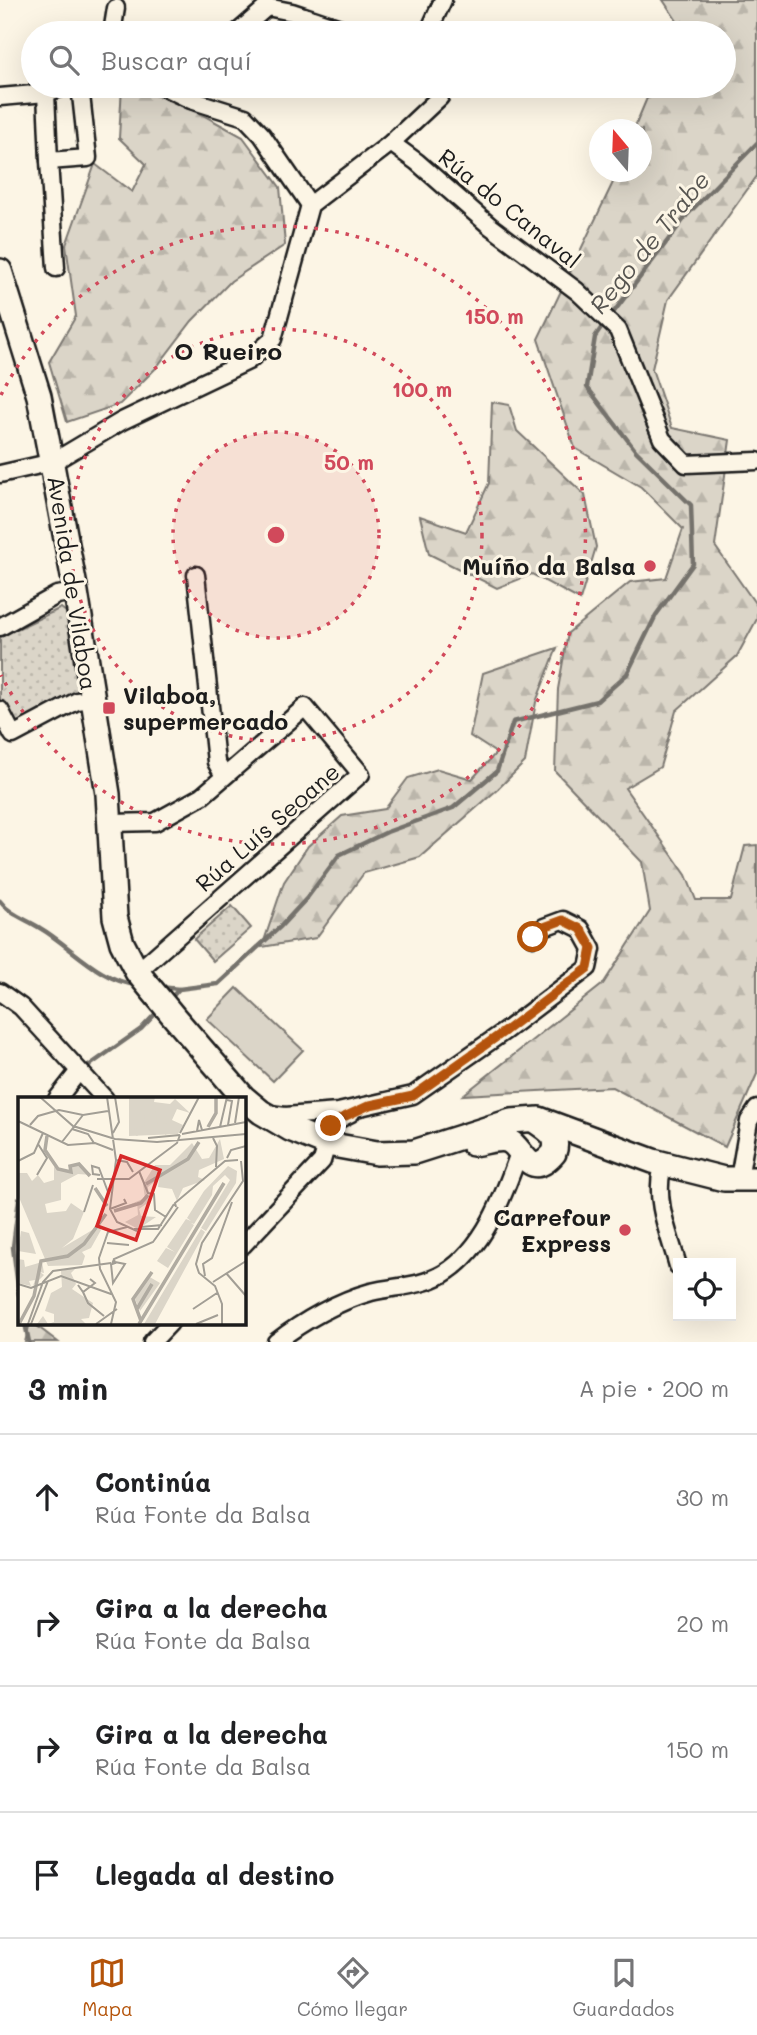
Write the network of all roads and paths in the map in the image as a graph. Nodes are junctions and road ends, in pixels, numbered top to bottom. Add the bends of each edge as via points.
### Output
1 (443, 0) edge
2 (266, 3) edge
3 (116, 8) dead end
4 (114, 21) edge
5 (249, 21) edge
6 (319, 21) edge
7 (433, 21) edge
8 (21, 95) edge
9 (0, 97) edge
10 (46, 98) edge
11 (81, 98) edge
12 (187, 98) edge
13 (439, 98) edge
14 (391, 143) junction
15 (49, 161) junction
16 (310, 205) junction
17 (56, 268) dead end
18 (0, 271) edge
19 (757, 461) edge
20 (53, 462) junction
21 (0, 474) edge
22 (196, 575) dead end
23 (76, 592) junction
24 (0, 627) edge
25 (92, 699) junction
26 (0, 710) edge
27 (224, 776) junction
28 (111, 823) junction
29 (533, 937) dead end
30 (139, 975) junction
31 (0, 992) edge
32 (79, 1071) junction
33 (59, 1097) edge
34 (103, 1097) edge
35 (241, 1097) edge
36 (245, 1100) edge
37 (370, 1105) junction
38 (757, 1109) edge
39 (261, 1112) junction
40 (539, 1122) junction
41 (461, 1127) junction
42 (635, 1141) junction
43 (336, 1146) junction
44 (414, 1152) junction
45 (554, 1153) junction
46 (522, 1154) junction
47 (662, 1170) junction
48 (740, 1179) edge
49 (245, 1243) edge
50 (676, 1258) edge
51 (169, 1324) edge
52 (152, 1342) edge
53 (276, 1342) edge

1 - 7 street
2 - 5 street
2 - 6 street
3 - 4 street
8 - 9 street
10 - 15 street
11 - 15 street via 88,158
12 - 16 street via 245,117
13 - 14 street
14 - 16 street
14 - 19 street, Rúa do Canaval via 577,291 618,330 662,439 686,464
15 - 17 street
16 - 20 street via 273,339 247,361 122,421
18 - 20 highway, Avenida de Vilaboa via 36,384
20 - 21 street
20 - 23 highway, Avenida de Vilaboa
22 - 27 street via 216,762
23 - 24 street via 57,595
23 - 25 highway, Avenida de Vilaboa
25 - 26 street via 77,701 13,734
25 - 28 highway, Avenida de Vilaboa
27 - 28 street via 202,796 155,822
27 - 30 street, Rúa Luís Seoane via 305,707 361,774
28 - 30 highway, Avenida de Vilaboa via 116,917 122,943
29 - 37 street via 563,920 581,929 592,948 588,968 413,1096
30 - 35 highway, Avenida de Vilaboa
31 - 32 street via 20,1007
32 - 33 street
32 - 34 street
36 - 39 highway, Avenida de Vilaboa
37 - 39 street via 310,1115
37 - 43 street via 335,1121 331,1133
38 - 48 street via 749,1121
39 - 43 highway, Avenida de Vilaboa via 290,1129
40 - 41 highway via 526,1115
40 - 42 highway via 552,1117 573,1121
40 - 44 highway via 511,1121
40 - 45 highway via 556,1139
40 - 46 highway via 526,1130
40 - 48 highway via 653,1161
41 - 42 highway via 505,1112 533,1109 573,1115
41 - 44 highway via 436,1136
42 - 48 highway
43 - 44 highway, Avenida de Vilaboa via 377,1153
43 - 49 street
44 - 46 highway via 506,1140
45 - 46 highway via 542,1163
45 - 47 highway via 595,1152
46 - 53 street via 484,1230 464,1258 445,1273 427,1282 347,1300
47 - 48 highway
47 - 50 street via 662,1205
51 - 52 street

